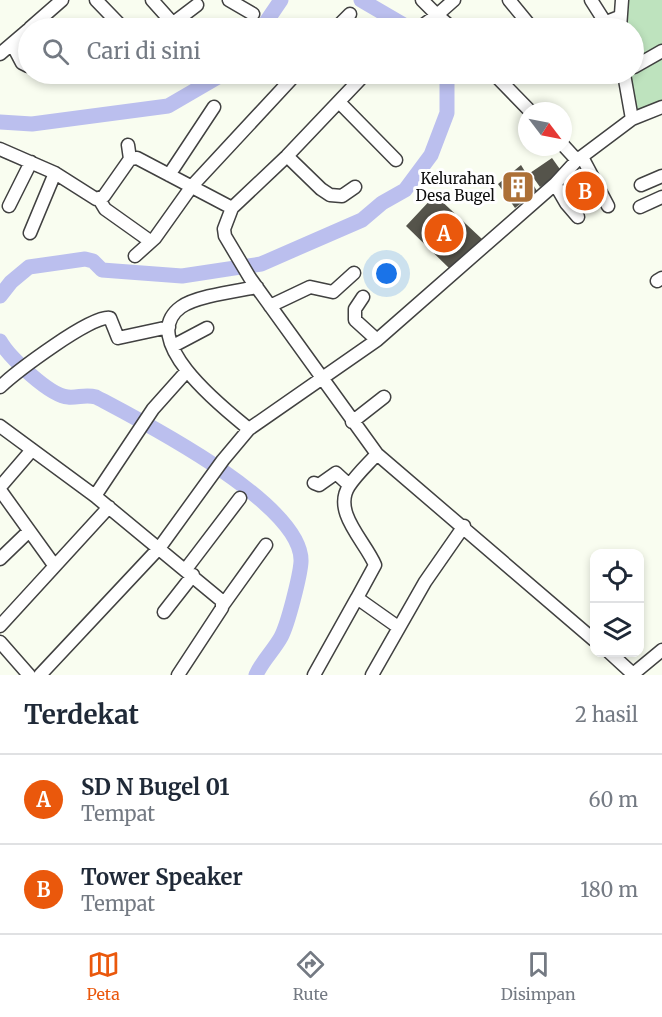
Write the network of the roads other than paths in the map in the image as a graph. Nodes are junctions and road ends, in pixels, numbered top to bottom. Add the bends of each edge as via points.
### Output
1 (62, 0) edge
2 (96, 0) edge
3 (152, 0) edge
4 (229, 0) edge
5 (422, 0) edge
6 (454, 0) edge
7 (509, 0) edge
8 (591, 0) edge
9 (622, 0) edge
10 (197, 5) dead end
11 (254, 14) dead end
12 (350, 14) dead end
13 (437, 15) junction
14 (42, 18) edge
15 (113, 18) edge
16 (167, 18) edge
17 (184, 18) edge
18 (346, 18) edge
19 (433, 18) edge
20 (440, 18) edge
21 (524, 18) edge
22 (602, 18) edge
23 (620, 18) edge
24 (18, 39) edge
25 (12, 44) junction
26 (662, 51) edge
27 (0, 53) edge
28 (18, 55) edge
29 (644, 61) edge
30 (287, 84) edge
31 (356, 84) edge
32 (508, 84) edge
33 (626, 84) edge
34 (339, 102) junction
35 (522, 102) edge
36 (214, 107) dead end
37 (662, 107) edge
38 (632, 119) junction
39 (128, 145) dead end
40 (572, 152) edge
41 (2, 154) edge
42 (287, 156) junction
43 (580, 158) junction
44 (130, 159) junction
45 (396, 160) dead end
46 (31, 162) junction
47 (55, 173) junction
48 (169, 175) junction
49 (662, 176) edge
50 (555, 184) junction
51 (640, 185) dead end
52 (192, 186) junction
53 (356, 187) dead end
54 (662, 197) edge
55 (99, 199) junction
56 (9, 206) dead end
57 (608, 206) dead end
58 (640, 207) dead end
59 (232, 208) junction
60 (578, 217) dead end
61 (30, 232) dead end
62 (150, 241) junction
63 (135, 256) dead end
64 (354, 273) dead end
65 (257, 287) junction
66 (363, 297) dead end
67 (270, 306) junction
68 (169, 327) junction
69 (207, 328) dead end
70 (377, 340) junction
71 (173, 346) junction
72 (186, 372) junction
73 (322, 380) junction
74 (0, 387) edge
75 (384, 397) dead end
76 (352, 422) junction
77 (0, 426) edge
78 (249, 429) junction
79 (31, 451) junction
80 (377, 454) junction
81 (314, 483) dead end
82 (349, 485) junction
83 (0, 489) edge
84 (95, 496) junction
85 (240, 498) dead end
86 (109, 507) junction
87 (464, 526) junction
88 (28, 532) junction
89 (266, 545) dead end
90 (160, 547) junction
91 (0, 559) edge
92 (54, 565) junction
93 (190, 572) junction
94 (357, 598) junction
95 (223, 605) junction
96 (164, 612) dead end
97 (0, 626) edge
98 (398, 627) junction
99 (590, 636) edge
100 (0, 642) edge
101 (662, 650) edge
102 (614, 657) edge
103 (29, 675) edge
104 (40, 675) edge
105 (178, 675) edge
106 (314, 675) edge
107 (372, 675) edge
108 (634, 675) edge

1 - 14 street
2 - 15 street
3 - 16 street
4 - 11 street
5 - 13 street
6 - 13 street
7 - 21 street
8 - 22 street
9 - 23 street
10 - 17 street
12 - 18 street
13 - 19 street
13 - 20 street
24 - 25 street
25 - 27 street
25 - 28 street
26 - 29 street
30 - 52 street
31 - 34 street
32 - 35 street
33 - 38 street
34 - 42 street
34 - 45 street
36 - 48 street
37 - 38 street
38 - 43 street
39 - 44 street
40 - 43 street
41 - 46 street
42 - 53 street via 330,195 342,196
42 - 59 street
43 - 50 street
43 - 57 street
44 - 48 street
44 - 55 street
46 - 47 street
46 - 56 street
47 - 55 street
47 - 61 street
48 - 52 street
49 - 51 street
50 - 60 street
50 - 70 street
52 - 59 street
52 - 62 street
54 - 58 street
55 - 62 street via 105,209
59 - 65 street via 224,233
62 - 63 street
64 - 67 street via 333,292 310,287
65 - 67 street
65 - 68 street via 186,304 176,312
66 - 70 street via 355,309 355,320
67 - 73 street
68 - 71 street
68 - 74 street via 118,338 113,321 101,318 76,331
69 - 71 street
70 - 73 street
71 - 72 street
72 - 78 street
72 - 84 street via 153,409
73 - 76 street
73 - 78 street
75 - 76 street
76 - 80 street
77 - 79 street
78 - 90 street
79 - 83 street
79 - 84 street
80 - 82 street
80 - 87 street
81 - 82 street via 319,485 336,473
82 - 94 street via 344,496 345,509 375,565
83 - 88 street
84 - 86 street
85 - 93 street
86 - 90 street
86 - 92 street
87 - 98 street
87 - 99 street
88 - 91 street
88 - 92 street
89 - 95 street
90 - 93 street
90 - 104 street
92 - 97 street
93 - 95 street
93 - 96 street
94 - 98 street
94 - 106 street
95 - 105 street
98 - 107 street
100 - 103 street
101 - 108 street
102 - 108 street

